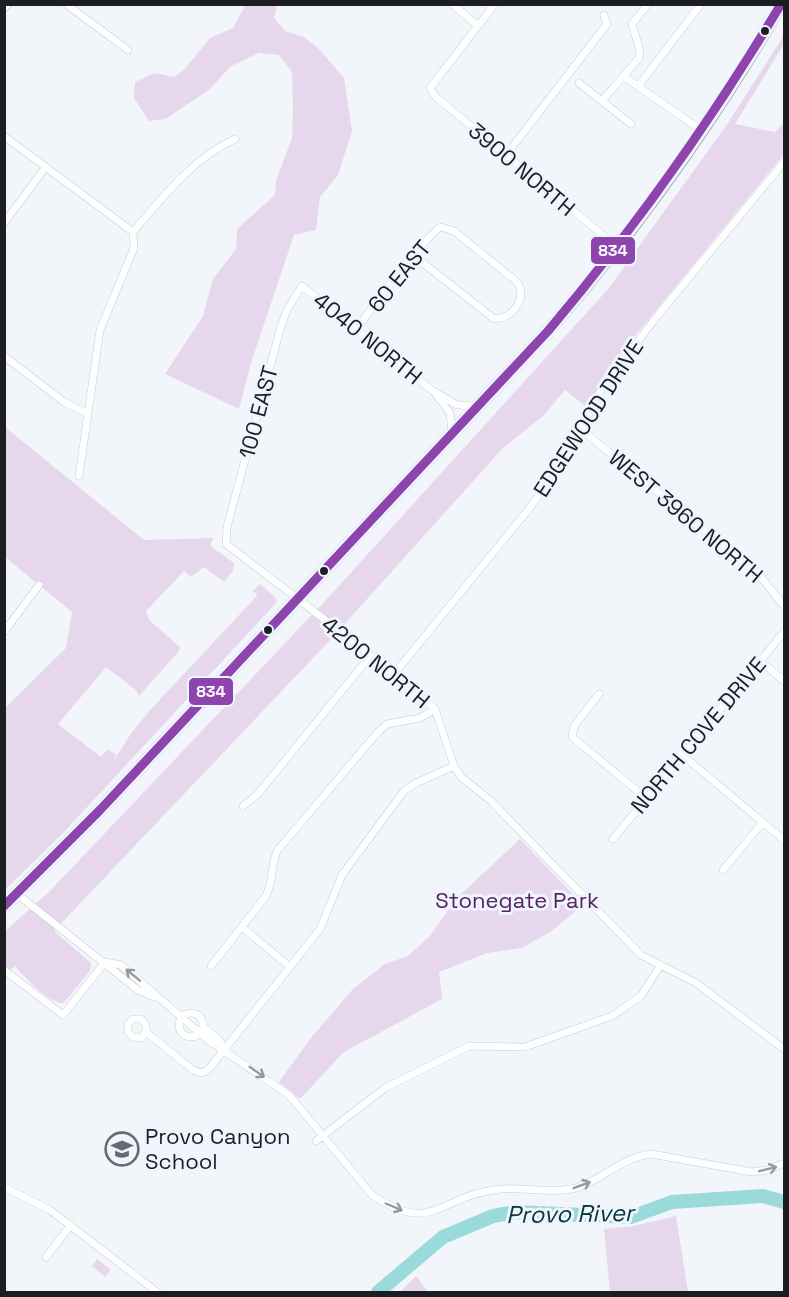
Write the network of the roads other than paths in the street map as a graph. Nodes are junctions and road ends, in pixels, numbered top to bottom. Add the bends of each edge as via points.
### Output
1 (66, 4) edge
2 (452, 4) edge
3 (495, 4) edge
4 (648, 4) edge
5 (701, 4) edge
6 (781, 4) edge
7 (604, 15) dead end
8 (478, 26) junction
9 (128, 50) dead end
10 (622, 76) junction
11 (579, 83) dead end
12 (639, 85) junction
13 (602, 101) junction
14 (631, 124) dead end
15 (701, 130) junction
16 (4, 136) edge
17 (235, 139) dead end
18 (506, 155) junction
19 (784, 162) edge
20 (46, 167) junction
21 (4, 223) edge
22 (133, 232) junction
23 (617, 247) junction
24 (414, 256) junction
25 (302, 285) joint
26 (357, 328) junction
27 (4, 356) edge
28 (433, 391) junction
29 (479, 406) junction
30 (87, 413) junction
31 (583, 430) junction
32 (452, 435) junction
33 (79, 476) dead end
34 (226, 544) joint
35 (39, 585) dead end
36 (298, 599) junction
37 (784, 606) edge
38 (4, 632) edge
39 (784, 632) edge
40 (371, 655) junction
41 (760, 661) junction
42 (394, 674) junction
43 (784, 681) edge
44 (599, 694) dead end
45 (435, 710) junction
46 (681, 754) junction
47 (453, 766) junction
48 (646, 798) junction
49 (243, 806) dead end
50 (763, 822) junction
51 (613, 839) dead end
52 (784, 840) edge
53 (723, 870) dead end
54 (17, 894) junction
55 (4, 906) edge
56 (242, 927) junction
57 (105, 962) junction
58 (211, 966) dead end
59 (660, 966) junction
60 (290, 967) junction
61 (4, 970) edge
62 (182, 1018) junction
63 (201, 1030) junction
64 (146, 1032) dead end
65 (784, 1049) edge
66 (225, 1050) junction
67 (324, 1135) junction
68 (316, 1141) dead end
69 (784, 1163) edge
70 (4, 1187) edge
71 (71, 1225) junction
72 (46, 1257) dead end
73 (157, 1293) edge

1 - 9 street
2 - 8 street
3 - 8 street
4 - 10 street via 633,19 640,54
5 - 12 street
6 - 15 highway
7 - 18 street via 607,24
8 - 18 street, 3900 NORTH via 430,88
10 - 12 street
10 - 13 street
11 - 13 street
12 - 15 street via 642,91
13 - 14 street
15 - 23 highway
16 - 20 street
17 - 22 street via 204,158
18 - 23 street, 3900 NORTH
19 - 31 street, EDGEWOOD DRIVE via 616,369 597,396
20 - 21 street
20 - 22 street
22 - 30 street via 134,248 100,330
23 - 29 highway
24 - 24 street, 60 EAST via 443,227 454,231 519,283 522,293 502,319 490,317
24 - 26 street, 60 EAST
25 - 26 street, 4040 NORTH
25 - 34 street, 100 EAST via 281,326
26 - 28 street, 4040 NORTH
27 - 30 street via 64,402
28 - 29 street, 4040 NORTH via 457,405
28 - 32 street, 4040 NORTH via 450,413
29 - 32 highway
30 - 33 street
31 - 37 street, WEST 3960 NORTH via 760,576
31 - 42 street, EDGEWOOD DRIVE via 528,510
32 - 36 highway
34 - 36 street, 4200 NORTH
35 - 38 street
36 - 40 street, 4200 NORTH
36 - 54 highway
39 - 41 street, NORTH COVE DRIVE
40 - 42 street, 4200 NORTH
40 - 49 street via 257,795
41 - 43 street
41 - 46 street, NORTH COVE DRIVE
42 - 45 street, 4200 NORTH
44 - 48 street via 574,726 572,736
45 - 47 street, 4200 NORTH
45 - 56 street via 420,718 387,724 378,732 277,851 271,886
46 - 48 street, NORTH COVE DRIVE
46 - 50 street
47 - 59 street via 641,955
47 - 60 street via 404,792 345,870 320,929
48 - 51 street, NORTH COVE DRIVE
50 - 52 street
50 - 53 street
54 - 55 highway
54 - 57 street
56 - 58 street
56 - 60 street
57 - 61 street via 63,1015
57 - 62 street via 138,990 156,997
59 - 65 street via 683,974
59 - 67 street via 641,996 612,1016 525,1047 469,1046 385,1088
60 - 66 street
62 - 63 street
62 - 63 street via 193,1013 203,1020
62 - 63 street via 178,1031 188,1038
63 - 66 street
64 - 66 street via 201,1073
66 -> 67 street via 289,1095
67 - 68 street
67 -> 69 street via 372,1195 407,1213 426,1214 490,1190 573,1188 602,1176 625,1159 651,1154 752,1172
70 - 71 street
71 - 72 street
71 - 73 street

